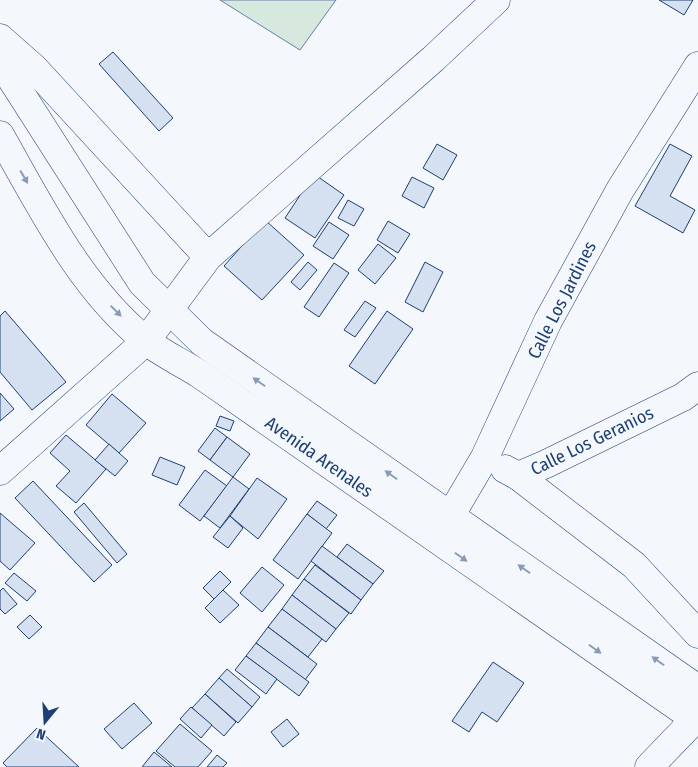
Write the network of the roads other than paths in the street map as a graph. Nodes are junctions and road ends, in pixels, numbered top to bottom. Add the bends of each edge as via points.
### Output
1 (496, 0) edge
2 (0, 38) edge
3 (0, 61) edge
4 (698, 66) edge
5 (0, 135) edge
6 (208, 257) junction
7 (168, 309) junction
8 (146, 341) junction
9 (698, 386) edge
10 (485, 458) junction
11 (0, 471) edge
12 (518, 476) junction
13 (444, 528) junction
14 (698, 634) edge
15 (698, 689) edge
16 (697, 718) edge
17 (649, 767) edge

1 - 6 street
2 - 6 street via 34,68
3 - 7 street via 142,283
4 - 10 street, Calle Los Jardines via 620,190 548,321
5 -> 8 street, Avenida Arenales via 67,251 102,298
6 - 7 street
7 - 8 street
13 -> 7 street via 202,342
8 - 11 street
8 - 13 street, Avenida Arenales
9 - 12 street, Calle Los Geranios
10 - 12 street, Calle Los Geranios
10 - 13 street, Calle Los Jardines
12 - 14 street via 634,565
15 -> 13 street
13 -> 16 street, Avenida Arenales
16 - 17 street

